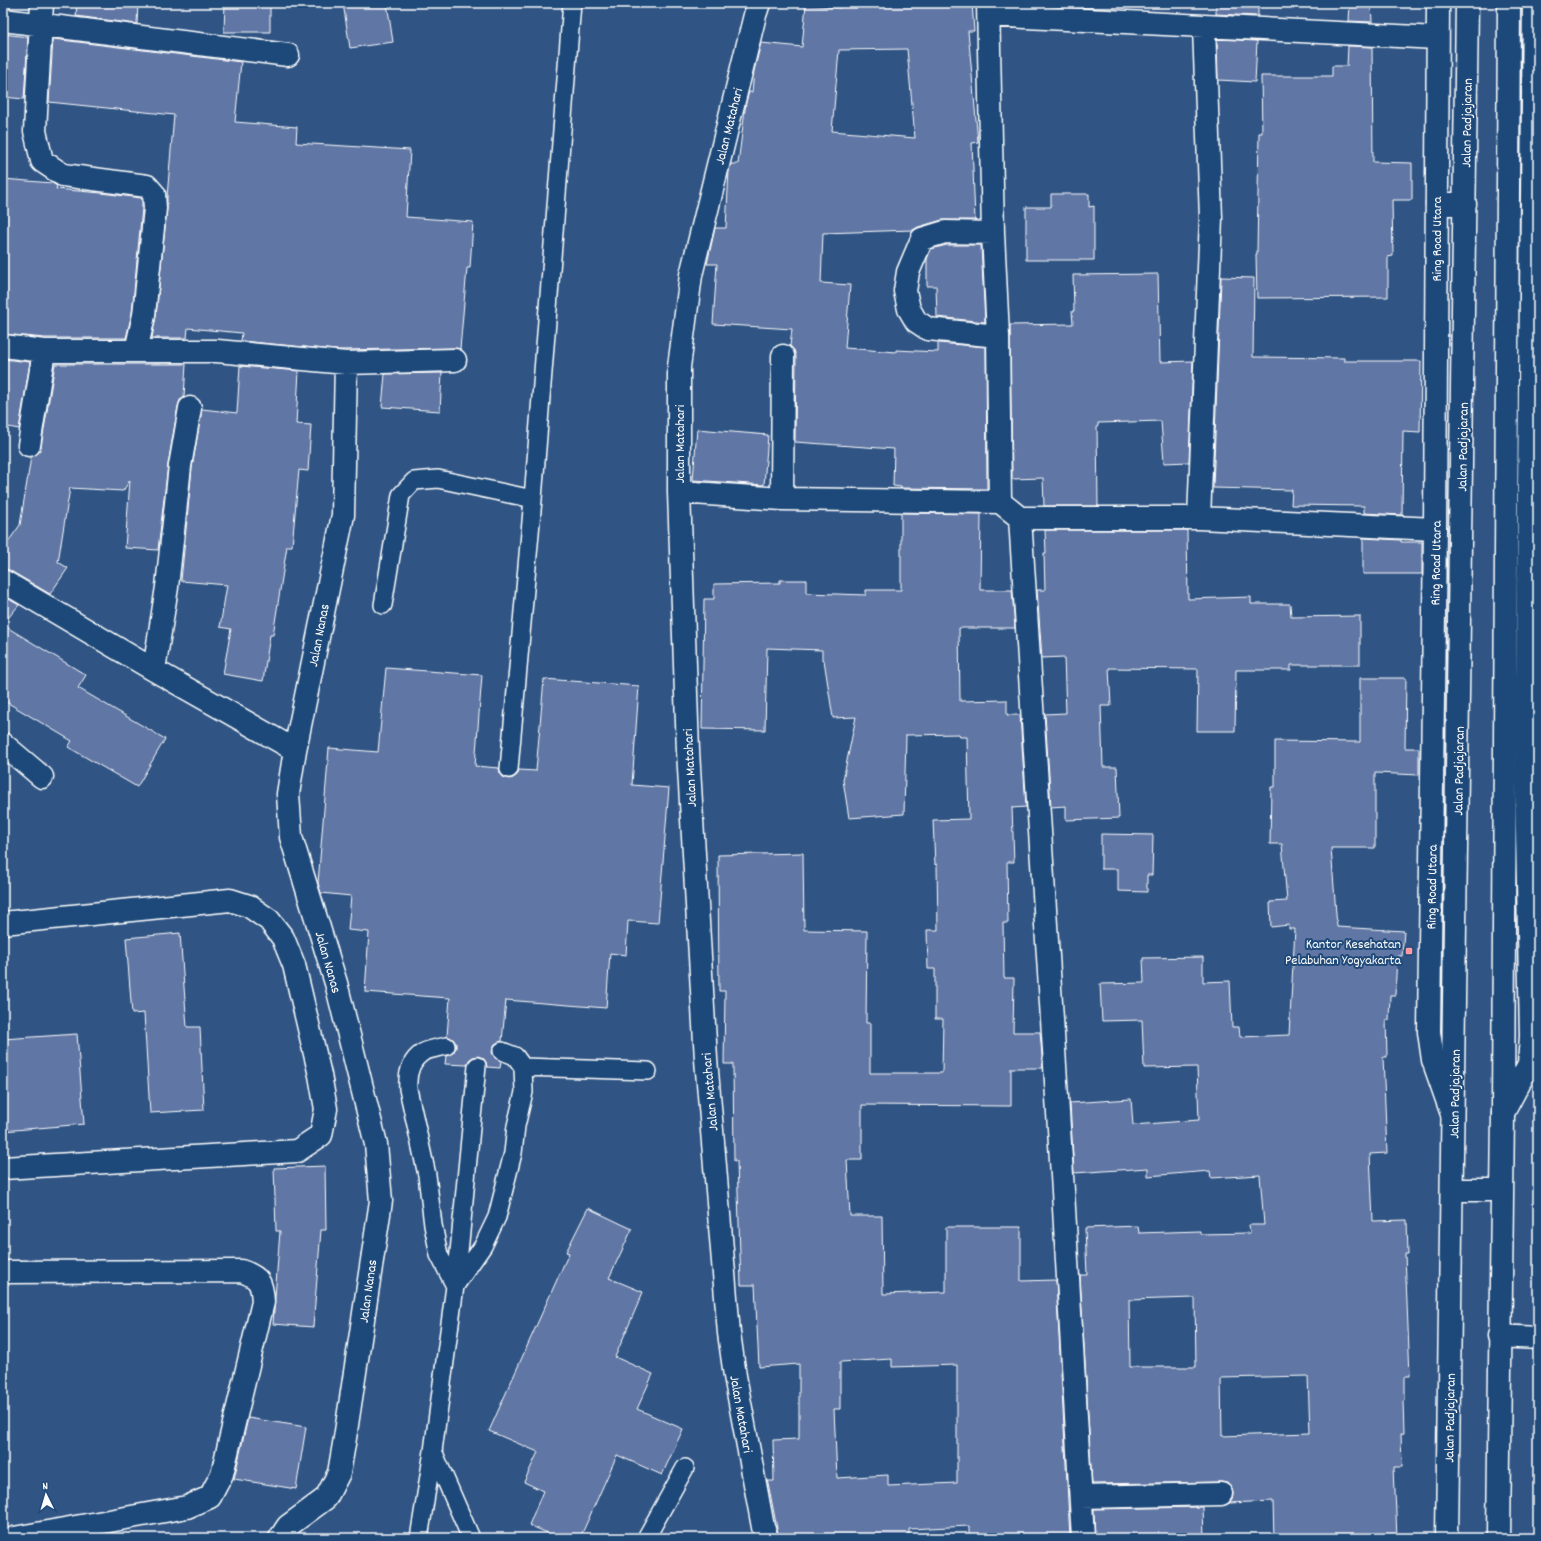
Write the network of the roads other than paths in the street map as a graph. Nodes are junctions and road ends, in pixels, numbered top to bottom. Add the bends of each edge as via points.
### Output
1 (42, 3) edge
2 (572, 3) edge
3 (759, 3) edge
4 (1438, 3) edge
5 (1467, 3) edge
6 (1509, 3) edge
7 (1534, 3) edge
8 (988, 9) edge
9 (3, 20) edge
10 (41, 25) junction
11 (1204, 27) junction
12 (1437, 38) junction
13 (288, 55) dead end
14 (1536, 141) edge
15 (1436, 204) junction
16 (1465, 204) junction
17 (993, 233) junction
18 (998, 336) junction
19 (3, 346) edge
20 (44, 351) junction
21 (136, 351) junction
22 (783, 356) dead end
23 (455, 360) dead end
24 (346, 363) junction
25 (190, 408) dead end
26 (29, 445) dead end
27 (679, 492) junction
28 (533, 499) junction
29 (782, 499) junction
30 (1000, 502) junction
31 (1020, 518) junction
32 (1199, 518) junction
33 (1435, 529) junction
34 (3, 581) edge
35 (383, 605) dead end
36 (154, 670) junction
37 (3, 744) edge
38 (295, 750) junction
39 (509, 769) dead end
40 (42, 777) dead end
41 (1532, 779) edge
42 (3, 923) edge
43 (446, 1046) dead end
44 (502, 1051) dead end
45 (1534, 1064) edge
46 (477, 1066) dead end
47 (523, 1066) junction
48 (648, 1071) dead end
49 (1503, 1113) junction
50 (1454, 1119) junction
51 (3, 1168) edge
52 (1452, 1190) junction
53 (1501, 1190) junction
54 (3, 1272) edge
55 (455, 1286) junction
56 (1500, 1336) junction
57 (1538, 1338) edge
58 (433, 1451) junction
59 (685, 1468) dead end
60 (1221, 1494) dead end
61 (1080, 1497) junction
62 (1499, 1536) edge
63 (14, 1538) edge
64 (280, 1538) edge
65 (419, 1538) edge
66 (471, 1538) edge
67 (646, 1538) edge
68 (767, 1538) edge
69 (1083, 1538) edge
70 (1447, 1538) edge

1 - 10 main road
2 - 28 lane
3 - 27 main road, Jalan Matahari via 691,275 679,367
4 - 12 main road, Ring Road Utara
5 - 16 main road, Jalan Padjajaran
6 - 49 main road
7 - 14 main road
8 - 11 main road
8 - 17 main road
9 - 10 main road
10 - 13 main road
10 - 21 main road via 35,131 42,161 63,175 147,186 154,194 155,208 144,315
11 - 12 main road
11 - 32 main road via 1211,218
12 - 15 main road, Ring Road Utara
14 - 41 main road
15 - 16 main road
15 - 33 main road, Ring Road Utara
16 - 50 main road, Jalan Padjajaran
17 - 18 main road
17 - 18 main road via 945,232 922,239 908,272 906,291 909,309 916,321 928,329
18 - 30 main road
19 - 20 main road
20 - 21 main road
20 - 26 main road
21 - 24 main road via 217,352
22 - 29 main road
23 - 24 main road
24 - 38 main road, Jalan Nanas via 343,515
25 - 36 main road via 180,466 167,587
27 - 29 main road
27 - 68 main road, Jalan Matahari via 688,759 706,1059 728,1324 735,1376
28 - 35 lane via 438,479 414,481 401,495
28 - 39 lane
29 - 30 main road
30 - 31 main road
31 - 32 main road
31 - 61 main road
32 - 33 main road
33 - 50 main road, Ring Road Utara via 1429,1032 1433,1060
34 - 36 main road
36 - 38 main road
37 - 40 main road
38 - 64 main road, Jalan Nanas via 288,794 291,837 336,984 376,1144 380,1201 339,1473 326,1498 288,1526
41 - 45 main road via 1531,1036
42 - 51 main road via 230,900 249,906 269,920 283,938 294,966 326,1109 321,1135 297,1151
43 - 55 lane via 422,1052 413,1062 407,1075 427,1175 439,1254
44 - 47 lane via 514,1056
45 - 49 main road
46 - 55 lane
47 - 48 lane
47 - 55 lane via 524,1092 499,1211 483,1246
49 - 53 main road
50 - 52 main road, Jalan Padjajaran
52 - 53 main road
52 - 70 main road, Jalan Padjajaran
53 - 56 main road
54 - 63 main road via 240,1271 254,1276 262,1288 263,1302 222,1474 210,1497 187,1507
55 - 58 lane
56 - 57 main road
56 - 62 main road
58 - 65 lane
58 - 66 lane
59 - 67 lane
60 - 61 main road
61 - 69 main road

